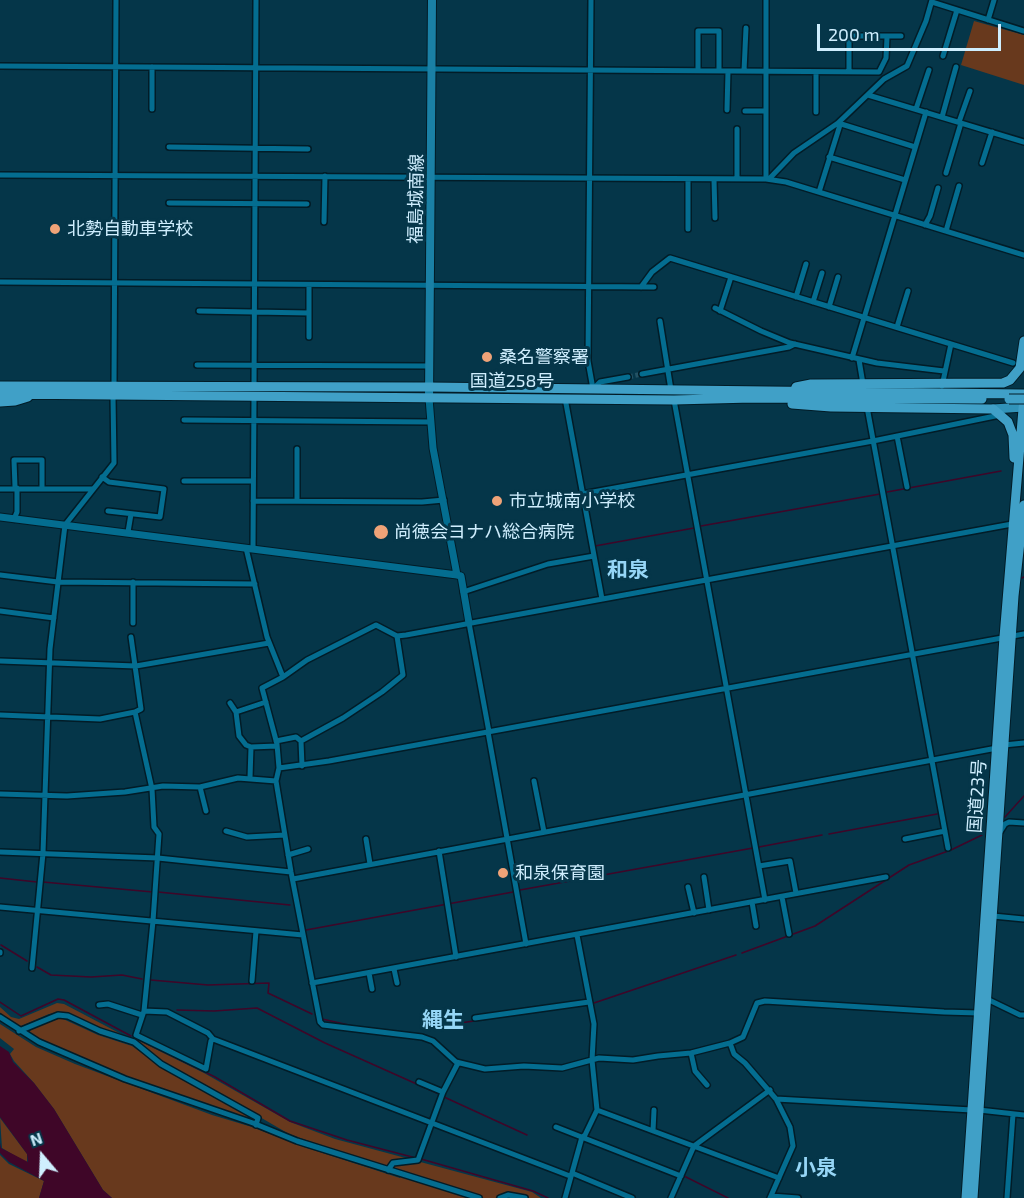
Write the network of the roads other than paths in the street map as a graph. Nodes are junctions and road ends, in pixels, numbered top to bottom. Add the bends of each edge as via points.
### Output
1 (116, 0) edge
2 (256, 0) edge
3 (432, 0) edge
4 (591, 0) edge
5 (766, 0) edge
6 (994, 0) edge
7 (932, 1) edge
8 (957, 10) junction
9 (988, 20) junction
10 (746, 28) dead end
11 (1024, 31) edge
12 (901, 36) dead end
13 (887, 37) junction
14 (943, 56) dead end
15 (0, 66) edge
16 (116, 67) junction
17 (152, 67) junction
18 (956, 67) dead end
19 (256, 68) junction
20 (432, 69) junction
21 (591, 70) junction
22 (929, 70) dead end
23 (698, 71) junction
24 (719, 71) junction
25 (728, 71) junction
26 (744, 71) junction
27 (766, 71) junction
28 (816, 72) junction
29 (849, 72) junction
30 (879, 72) junction
31 (884, 79) junction
32 (970, 91) dead end
33 (868, 95) junction
34 (916, 109) junction
35 (152, 110) dead end
36 (727, 110) dead end
37 (745, 111) dead end
38 (765, 111) junction
39 (816, 112) dead end
40 (926, 112) junction
41 (942, 117) junction
42 (960, 123) junction
43 (839, 124) junction
44 (737, 129) dead end
45 (992, 132) junction
46 (1024, 142) edge
47 (169, 147) dead end
48 (915, 147) junction
49 (255, 149) junction
50 (308, 149) dead end
51 (829, 158) junction
52 (982, 163) dead end
53 (946, 173) dead end
54 (0, 175) edge
55 (115, 175) junction
56 (255, 176) junction
57 (325, 176) junction
58 (431, 178) junction
59 (590, 178) junction
60 (688, 179) junction
61 (714, 179) junction
62 (737, 179) junction
63 (768, 179) junction
64 (905, 180) junction
65 (960, 186) dead end
66 (938, 188) dead end
67 (819, 192) junction
68 (169, 203) dead end
69 (255, 204) junction
70 (307, 204) dead end
71 (895, 215) junction
72 (715, 218) dead end
73 (324, 222) dead end
74 (925, 225) junction
75 (688, 229) dead end
76 (946, 231) junction
77 (1024, 255) edge
78 (806, 264) dead end
79 (822, 273) dead end
80 (838, 276) dead end
81 (731, 277) junction
82 (0, 282) edge
83 (115, 283) junction
84 (255, 284) junction
85 (309, 285) junction
86 (430, 286) junction
87 (590, 287) junction
88 (641, 287) junction
89 (654, 287) dead end
90 (908, 291) dead end
91 (796, 297) junction
92 (813, 302) junction
93 (829, 308) junction
94 (200, 311) dead end
95 (254, 313) junction
96 (309, 313) junction
97 (865, 318) junction
98 (660, 321) dead end
99 (897, 327) junction
100 (309, 338) dead end
101 (1024, 341) edge
102 (795, 344) junction
103 (951, 344) junction
104 (856, 359) junction
105 (1013, 363) dead end
106 (197, 364) dead end
107 (254, 365) junction
108 (430, 366) junction
109 (668, 370) junction
110 (944, 371) junction
111 (642, 375) tunnel mouth
112 (628, 377) tunnel mouth
113 (0, 379) edge
114 (863, 384) junction
115 (64, 385) junction
116 (0, 386) edge
117 (942, 386) junction
118 (429, 387) junction
119 (593, 389) junction
120 (767, 390) junction
121 (113, 391) junction
122 (254, 392) junction
123 (0, 394) edge
124 (36, 394) junction
125 (673, 395) junction
126 (1009, 396) junction
127 (1024, 397) edge
128 (429, 398) junction
129 (565, 398) junction
130 (743, 400) junction
131 (0, 402) edge
132 (1024, 406) edge
133 (867, 407) junction
134 (998, 411) junction
135 (184, 420) dead end
136 (254, 420) junction
137 (431, 422) junction
138 (897, 436) junction
139 (873, 441) junction
140 (1024, 447) edge
141 (297, 449) dead end
142 (688, 475) junction
143 (102, 477) junction
144 (184, 481) dead end
145 (253, 482) junction
146 (907, 487) dead end
147 (1016, 487) junction
148 (16, 488) junction
149 (42, 488) junction
150 (0, 489) edge
151 (92, 489) junction
152 (582, 494) junction
153 (444, 500) junction
154 (253, 501) junction
155 (297, 501) junction
156 (108, 511) dead end
157 (1024, 512) edge
158 (131, 513) junction
159 (0, 517) edge
160 (14, 519) junction
161 (1012, 524) junction
162 (65, 525) junction
163 (1023, 530) edge
164 (128, 532) junction
165 (893, 546) junction
166 (249, 548) junction
167 (594, 556) junction
168 (0, 575) edge
169 (457, 575) junction
170 (707, 580) junction
171 (58, 582) junction
172 (134, 582) junction
173 (255, 584) junction
174 (464, 592) junction
175 (602, 599) junction
176 (0, 611) edge
177 (54, 618) junction
178 (133, 623) dead end
179 (469, 623) junction
180 (1024, 634) edge
181 (397, 636) junction
182 (131, 637) dead end
183 (1008, 637) junction
184 (269, 644) junction
185 (913, 654) junction
186 (0, 661) edge
187 (50, 663) junction
188 (136, 666) junction
189 (283, 677) junction
190 (727, 688) junction
191 (266, 702) junction
192 (230, 703) dead end
193 (135, 712) junction
194 (236, 712) junction
195 (0, 715) edge
196 (48, 717) junction
197 (488, 732) junction
198 (301, 741) junction
199 (1024, 743) edge
200 (277, 744) junction
201 (1001, 746) junction
202 (251, 747) junction
203 (932, 760) junction
204 (302, 766) junction
205 (279, 768) junction
206 (249, 778) junction
207 (276, 781) junction
208 (534, 781) dead end
209 (200, 787) junction
210 (152, 789) junction
211 (0, 794) edge
212 (746, 795) junction
213 (44, 796) junction
214 (206, 811) dead end
215 (1024, 823) edge
216 (226, 831) dead end
217 (945, 831) junction
218 (544, 832) junction
219 (999, 833) junction
220 (285, 835) junction
221 (366, 839) dead end
222 (507, 839) junction
223 (905, 839) dead end
224 (948, 848) dead end
225 (308, 849) dead end
226 (439, 851) junction
227 (0, 852) edge
228 (43, 853) junction
229 (288, 855) junction
230 (158, 858) junction
231 (370, 864) junction
232 (759, 866) junction
233 (291, 872) junction
234 (704, 877) dead end
235 (886, 878) dead end
236 (293, 879) junction
237 (688, 887) dead end
238 (796, 893) junction
239 (782, 897) junction
240 (765, 900) junction
241 (752, 902) junction
242 (0, 907) edge
243 (38, 910) junction
244 (709, 910) junction
245 (694, 913) junction
246 (993, 916) junction
247 (1024, 919) edge
248 (153, 921) junction
249 (756, 926) dead end
250 (256, 931) junction
251 (789, 934) dead end
252 (303, 935) junction
253 (577, 935) junction
254 (526, 944) junction
255 (456, 957) junction
256 (32, 968) dead end
257 (394, 969) junction
258 (369, 973) junction
259 (252, 981) dead end
260 (397, 983) dead end
261 (312, 984) junction
262 (372, 989) dead end
263 (987, 999) junction
264 (589, 1002) junction
265 (99, 1005) dead end
266 (143, 1013) junction
267 (979, 1013) junction
268 (1024, 1015) edge
269 (0, 1017) edge
270 (476, 1018) dead end
271 (20, 1031) junction
272 (136, 1035) junction
273 (213, 1039) junction
274 (134, 1042) junction
275 (730, 1043) junction
276 (692, 1053) junction
277 (592, 1060) junction
278 (458, 1064) junction
279 (419, 1082) dead end
280 (707, 1085) dead end
281 (770, 1090) junction
282 (443, 1092) junction
283 (776, 1099) junction
284 (597, 1110) junction
285 (654, 1110) dead end
286 (976, 1110) junction
287 (1013, 1114) junction
288 (1024, 1114) edge
289 (432, 1124) junction
290 (256, 1125) junction
291 (556, 1127) dead end
292 (653, 1131) junction
293 (582, 1137) junction
294 (694, 1146) junction
295 (388, 1170) junction
296 (571, 1175) junction
297 (681, 1176) junction
298 (779, 1178) junction
299 (770, 1197) edge
300 (479, 1198) edge
301 (500, 1198) edge
302 (525, 1198) edge
303 (565, 1198) edge
304 (632, 1198) edge
305 (671, 1198) edge
306 (798, 1198) edge
307 (966, 1198) edge
308 (973, 1198) edge
309 (1007, 1198) edge

1 - 16 street
2 - 19 street
3 - 20 main road, 福島城南線
4 - 21 street
5 - 27 street
6 - 9 street
7 - 8 street
7 - 31 street via 907,66
8 - 9 street
8 - 14 street
9 - 11 street
10 - 26 street
12 - 13 street
13 - 29 street via 849,36
13 - 30 street via 886,58
15 - 16 street
16 - 17 street
16 - 55 street
17 - 19 street
17 - 35 street
18 - 41 street
19 - 20 street
19 - 49 street
20 - 21 street
20 - 58 main road, 福島城南線
21 - 23 street
21 - 59 street
22 - 34 street
23 - 24 street
23 - 24 street via 698,31 719,31
24 - 25 street
25 - 26 street
25 - 36 street
26 - 27 street
27 - 28 street
27 - 38 street
28 - 29 street
28 - 39 street
29 - 30 street
30 - 31 street
31 - 33 street
32 - 42 street
33 - 34 street
33 - 43 street
34 - 40 street
37 - 38 street
38 - 63 street
40 - 41 street
40 - 48 street
41 - 42 street
42 - 45 street
42 - 53 street
43 - 48 street
43 - 51 street
43 - 63 street via 794,153
44 - 62 street
45 - 46 street
45 - 52 street
47 - 49 street
48 - 64 street
49 - 50 street
49 - 56 street
51 - 64 street
51 - 67 street
54 - 55 street
55 - 56 street
55 - 83 street
56 - 57 street
56 - 69 street
57 - 58 street
57 - 73 street
58 - 59 street
58 - 86 main road, 福島城南線
59 - 60 street
59 - 87 street
60 - 61 street
60 - 75 street
61 - 62 street
61 - 72 street
62 - 63 street
63 - 67 street
64 - 71 street
65 - 76 street
66 - 74 street
67 - 71 street
68 - 69 street
69 - 70 street
69 - 84 street
71 - 74 street
71 - 97 street
74 - 76 street
76 - 77 street
78 - 91 street
79 - 92 street
80 - 93 street
81 - 88 street via 670,258
81 - 91 street
81 - 102 street via 718,309
82 - 83 street
83 - 84 street
83 - 121 street
84 - 85 street
84 - 95 street
85 - 86 street
85 - 96 street
86 - 87 street
86 - 108 main road, 福島城南線
87 - 88 street
87 - 119 street via 588,361
88 - 89 street
90 - 99 street
91 - 92 street
92 - 93 street
93 - 97 street
94 - 95 street
95 - 96 street
95 - 107 street
96 - 100 street
97 - 99 street
97 - 104 street
98 - 109 street
99 - 103 street
101 - 117 highway via 1020,368 1010,380
102 - 104 street
102 - 109 street
103 - 105 street
103 - 110 street
104 - 110 street
104 - 114 street
106 - 107 street
107 - 108 street
107 - 122 street
108 - 118 main road, 福島城南線
109 - 111 street
109 - 125 street
110 - 117 street
112 - 119 street via 600,382
113 - 115 highway via 38,379
114 - 117 highway
114 - 120 highway via 811,384
115 - 116 highway, 国道258号
115 - 121 highway, 国道258号
118 - 119 highway, 国道258号
118 - 122 highway, 国道258号
118 - 128 main road, 福島城南線
119 - 125 highway, 国道258号
120 - 125 highway, 国道258号
120 - 126 highway, 国道258号
121 - 122 highway, 国道258号
121 - 124 highway, 国道258号
121 - 143 street via 114,463
122 - 128 highway, 国道258号
122 - 136 street
123 - 124 highway, 国道258号
124 - 131 highway
125 - 129 highway, 国道258号
125 - 130 highway, 国道258号
125 - 142 street
126 - 127 highway, 国道258号, bridge
126 - 130 highway, 国道258号
127 - 132 highway, 国道23号
128 - 129 highway, 国道258号
128 - 137 street
129 - 152 street
130 - 133 highway
132 - 134 main road
132 - 147 highway, 国道23号
133 - 134 highway via 942,405
133 - 139 street
134 - 138 street via 991,418
134 - 147 highway via 1013,435
135 - 136 street
136 - 137 street
136 - 145 street
137 - 153 street
138 - 139 street
138 - 146 street
139 - 142 street
139 - 165 street
140 - 147 main road
141 - 155 street
142 - 152 street
142 - 170 street
143 - 151 street
143 - 158 street via 109,482 164,489 160,517
144 - 145 street
145 - 154 street
147 - 161 highway, 国道23号
148 - 149 street
148 - 149 street via 14,460 42,460
148 - 150 street
148 - 160 street
149 - 151 street
151 - 162 street
152 - 167 street
153 - 155 street
153 - 169 street
154 - 155 street
154 - 166 street
156 - 158 street
157 - 163 highway, 国道23号
158 - 164 street
159 - 160 street
160 - 162 street
161 - 165 street
161 - 183 highway, 国道23号
162 - 164 street
162 - 171 street
163 - 183 highway, 国道23号
164 - 166 street
165 - 170 street
165 - 185 street
166 - 169 street
166 - 173 street
167 - 174 street via 548,564
167 - 175 street
168 - 171 street
169 - 174 street via 461,576
170 - 175 street
170 - 190 street
171 - 172 street
171 - 177 street
172 - 173 street
172 - 178 street
173 - 184 street
174 - 179 street
175 - 179 street
176 - 177 street
177 - 187 street
179 - 181 street
179 - 197 street
180 - 183 street
181 - 189 street via 376,625 307,660
181 - 198 street via 403,675 343,718
182 - 188 street
183 - 185 street
183 - 201 highway, 国道23号
184 - 188 street
184 - 189 street
185 - 190 street
185 - 203 street
186 - 187 street
187 - 188 street
187 - 196 street
188 - 193 street via 141,709
189 - 191 street via 262,688
190 - 197 street
190 - 212 street
191 - 194 street
191 - 200 street
192 - 194 street
193 - 196 street via 100,719
193 - 210 street
194 - 202 street via 239,736
195 - 196 street
196 - 213 street
197 - 204 street
197 - 222 street
198 - 200 street via 296,737
198 - 204 street
199 - 201 street
200 - 202 street
200 - 205 street
201 - 203 street
201 - 219 highway, 国道23号
201 - 267 highway, 国道23号
202 - 206 street
203 - 212 street
203 - 217 street
204 - 205 street
205 - 207 street
206 - 207 street
206 - 209 street
207 - 220 street
208 - 218 street
209 - 210 street
209 - 214 street
210 - 213 street
210 - 230 street via 154,827 159,834
211 - 213 street
212 - 218 street
212 - 232 street
213 - 228 street
215 - 219 street via 1009,822
216 - 220 street via 247,837
217 - 223 street
217 - 224 street
218 - 222 street
219 - 246 highway, 国道23号
220 - 229 street
221 - 231 street
222 - 226 street
222 - 254 street
225 - 229 street
226 - 231 street
226 - 255 street
227 - 228 street
228 - 230 street
228 - 243 street
229 - 233 street
230 - 233 street
230 - 248 street
231 - 236 street
232 - 238 street via 790,861
232 - 240 street
233 - 236 street
234 - 244 street
235 - 238 street
236 - 252 street
237 - 245 street
238 - 239 street
239 - 240 street
239 - 251 street
240 - 241 street
241 - 244 street
241 - 249 street
242 - 243 street
243 - 248 street
243 - 256 street
244 - 245 street
245 - 253 street
246 - 247 street
246 - 263 highway, 国道23号
248 - 250 street
248 - 266 street
250 - 252 street
250 - 259 street
252 - 261 street
253 - 254 street
253 - 264 street
254 - 255 street
255 - 257 street
257 - 258 street
257 - 260 street
258 - 261 street
258 - 262 street
261 - 278 street via 318,1020 323,1024 422,1037 433,1041
263 - 268 street
263 - 286 highway, 国道23号
264 - 270 street
264 - 277 street via 594,1024
265 - 266 street
266 - 272 street
266 - 273 street via 167,1012
267 - 275 street via 762,1001 755,1006 743,1037
267 - 286 highway, 国道23号
269 - 271 street
271 - 274 street via 58,1015
271 - 290 street via 125,1079
272 - 273 street via 206,1069
272 - 274 street
273 - 289 street
274 - 290 street via 161,1064 258,1118
275 - 276 street
275 - 281 street via 734,1054
276 - 277 street
276 - 280 street via 695,1071
277 - 278 street via 562,1068 485,1069
277 - 284 street
278 - 282 street
279 - 282 street
281 - 283 street
281 - 294 street
282 - 289 street
283 - 286 street
283 - 298 street via 793,1139
284 - 292 street
284 - 293 street
285 - 292 street
286 - 287 street
286 - 307 highway, 国道23号
286 - 308 highway, 国道23号
287 - 288 street
287 - 309 street
289 - 295 street via 418,1158 393,1163
289 - 296 street
290 - 295 street
291 - 293 street
292 - 294 street
293 - 296 street
293 - 297 street
294 - 297 street
294 - 298 street
295 - 300 street
296 - 303 street
296 - 304 street
297 - 305 street
298 - 299 street
299 - 306 street
301 - 302 street

